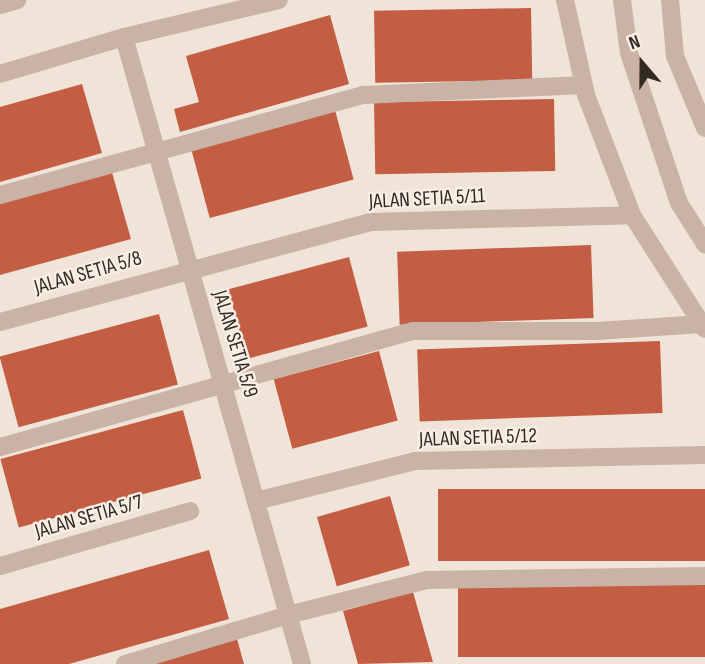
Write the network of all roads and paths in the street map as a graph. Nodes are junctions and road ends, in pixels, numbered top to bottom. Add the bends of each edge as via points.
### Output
1 (17, 0) edge
2 (279, 0) edge
3 (565, 0) edge
4 (621, 1) edge
5 (0, 5) edge
6 (669, 5) edge
7 (124, 37) junction
8 (0, 74) edge
9 (584, 85) junction
10 (705, 128) edge
11 (155, 150) junction
12 (0, 195) edge
13 (632, 215) junction
14 (705, 244) edge
15 (188, 268) junction
16 (0, 322) edge
17 (703, 327) edge
18 (224, 386) junction
19 (0, 447) edge
20 (705, 455) edge
21 (256, 501) junction
22 (190, 511) dead end
23 (0, 566) edge
24 (705, 576) edge
25 (288, 615) junction
26 (125, 664) edge
27 (302, 664) edge

1 - 5 street
2 - 7 street
3 - 9 street
4 - 14 street via 629,53 679,203
6 - 10 street via 675,56
7 - 8 street
7 - 11 street, JALAN SETIA 5/9
9 - 11 street via 363,95
9 - 13 street
11 - 12 street
11 - 15 street, JALAN SETIA 5/9
13 - 15 street, JALAN SETIA 5/11 via 371,222
13 - 17 street
15 - 16 street, JALAN SETIA 5/8
15 - 18 street, JALAN SETIA 5/9
17 - 18 street via 413,331
18 - 19 street
18 - 21 street, JALAN SETIA 5/9
20 - 21 street, JALAN SETIA 5/12 via 415,461
21 - 25 street, JALAN SETIA 5/9
22 - 23 street, JALAN SETIA 5/7
24 - 25 street via 426,580
25 - 26 street
25 - 27 street, JALAN SETIA 5/9

